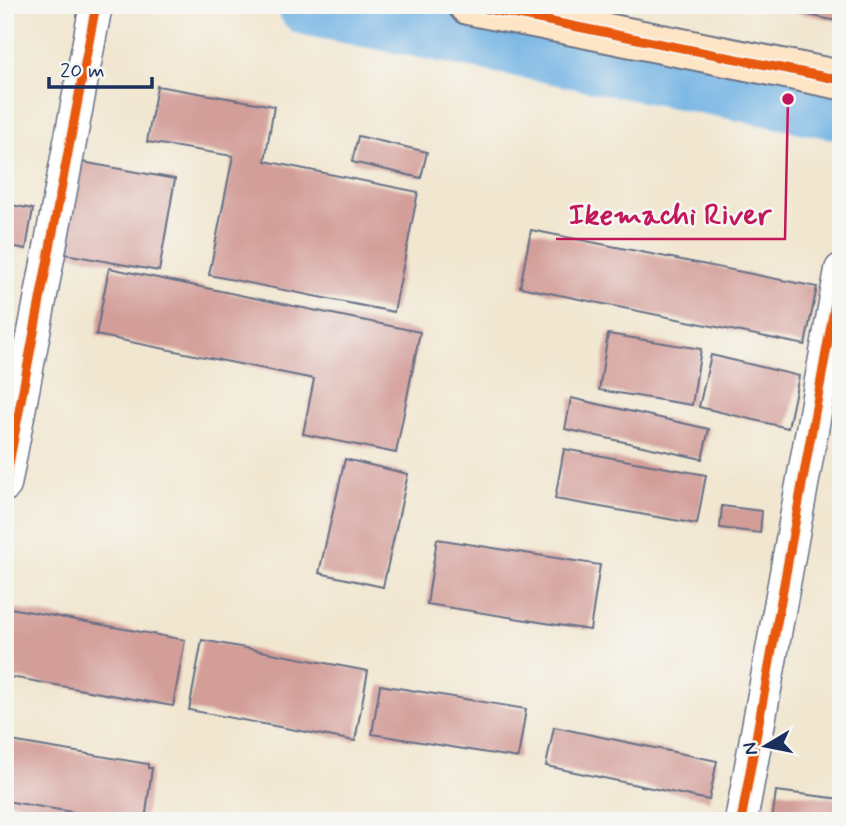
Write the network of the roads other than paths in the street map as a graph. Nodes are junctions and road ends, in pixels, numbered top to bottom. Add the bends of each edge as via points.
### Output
1 (96, 5) edge
2 (468, 5) edge
3 (841, 80) edge
4 (841, 270) edge
5 (5, 485) edge
6 (741, 821) edge

1 - 5 street
2 - 3 street
4 - 6 street

